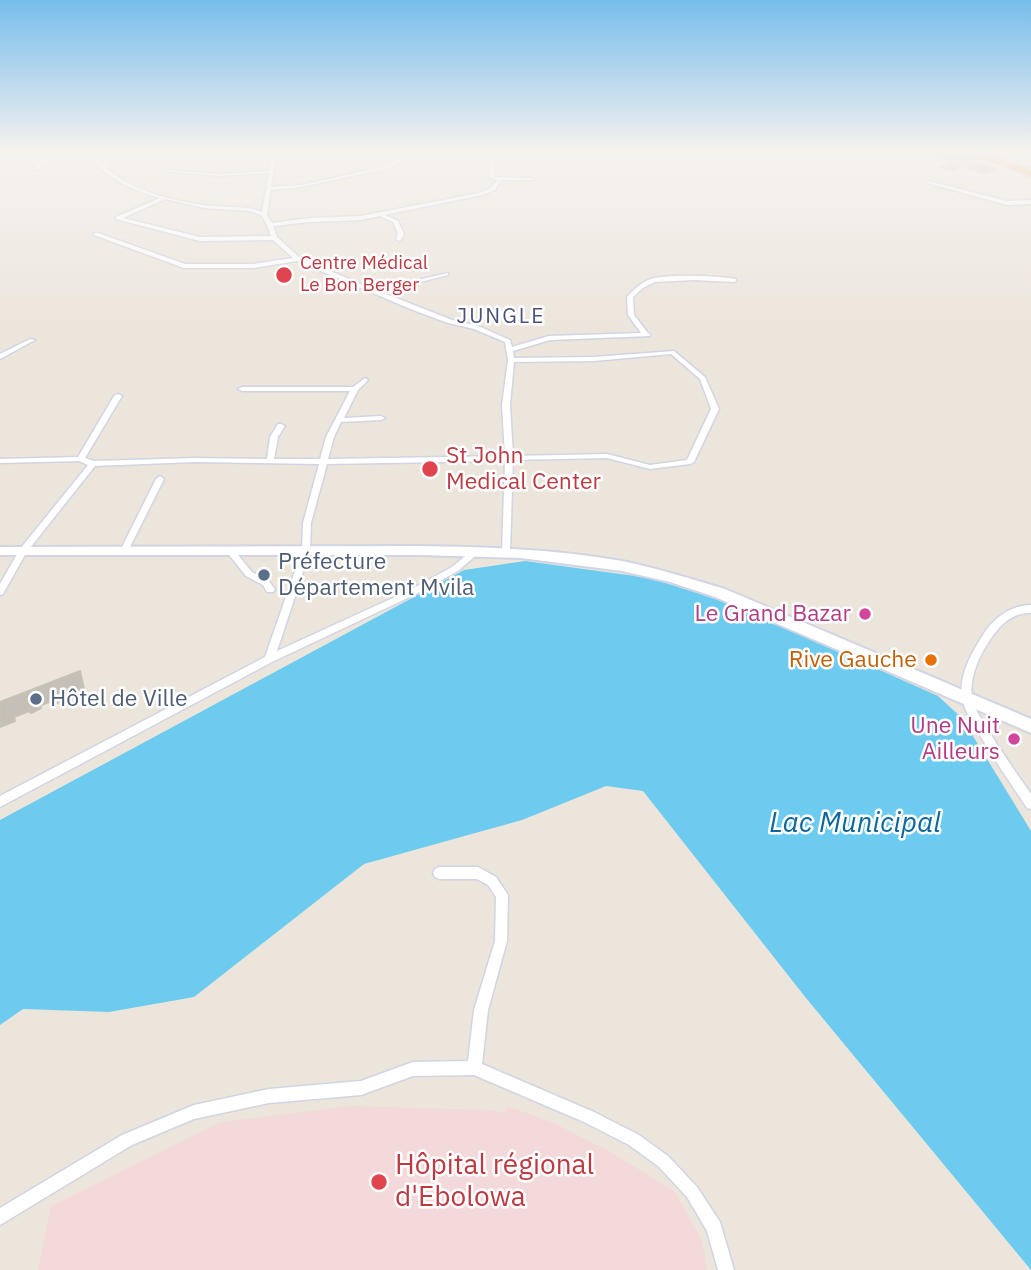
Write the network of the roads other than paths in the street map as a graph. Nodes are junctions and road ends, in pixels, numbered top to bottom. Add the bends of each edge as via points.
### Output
1 (133, 211) edge
2 (257, 211) edge
3 (265, 211) edge
4 (398, 211) edge
5 (264, 215) junction
6 (375, 216) junction
7 (331, 220) junction
8 (270, 225) junction
9 (328, 232) dead end
10 (96, 234) dead end
11 (274, 239) junction
12 (399, 239) dead end
13 (298, 259) junction
14 (446, 274) dead end
15 (734, 280) dead end
16 (374, 292) junction
17 (32, 340) dead end
18 (511, 350) junction
19 (0, 357) edge
20 (511, 360) junction
21 (365, 380) dead end
22 (242, 389) dead end
23 (355, 389) junction
24 (118, 396) dead end
25 (381, 418) dead end
26 (338, 420) junction
27 (281, 426) dead end
28 (509, 459) junction
29 (80, 460) junction
30 (0, 461) edge
31 (270, 461) junction
32 (324, 461) junction
33 (93, 464) junction
34 (160, 479) dead end
35 (478, 550) junction
36 (0, 551) edge
37 (23, 551) junction
38 (124, 551) junction
39 (230, 551) junction
40 (306, 551) junction
41 (506, 551) junction
42 (270, 590) dead end
43 (0, 592) edge
44 (1031, 610) edge
45 (269, 659) junction
46 (967, 699) junction
47 (1031, 726) edge
48 (0, 802) edge
49 (1031, 804) edge
50 (439, 873) dead end
51 (474, 1068) junction
52 (0, 1217) edge
53 (726, 1270) edge

1 - 11 street via 118,218 200,239
2 - 5 street
3 - 5 street
4 - 6 street
5 - 8 street
6 - 7 street
6 - 12 street via 395,221
7 - 8 street
7 - 9 street
8 - 11 street
10 - 13 street via 184,267 253,266
11 - 13 street
13 - 16 street
14 - 16 street
15 - 18 street via 656,279 638,289 630,297 631,315 648,335 549,338
16 - 18 street via 450,323 477,327 508,341
17 - 19 street
18 - 20 street
20 - 28 street via 506,405
20 - 28 street via 672,352 703,378 715,409 690,462 650,467 607,456
21 - 23 street
22 - 23 street
23 - 26 street
24 - 29 street
25 - 26 street
26 - 32 street
27 - 31 street
28 - 32 street
28 - 41 street
29 - 30 street
29 - 33 street
31 - 32 street
31 - 33 street
32 - 40 street via 307,523
33 - 37 street
34 - 38 street
35 - 40 street
35 - 41 street
35 - 45 street via 455,569 411,593
36 - 37 street
37 - 38 street
37 - 43 street
38 - 39 street
39 - 40 street
39 - 42 street via 248,574
40 - 45 street
41 - 46 street via 584,560 692,583
44 - 46 street via 1007,617 983,641 968,677
45 - 48 street
46 - 47 street
46 - 49 street
50 - 51 street via 478,873 492,881 502,895 500,941 481,1010
51 - 52 street via 413,1069 361,1088 269,1096 194,1112 127,1140
51 - 53 street via 589,1117 663,1161 692,1192 714,1228

